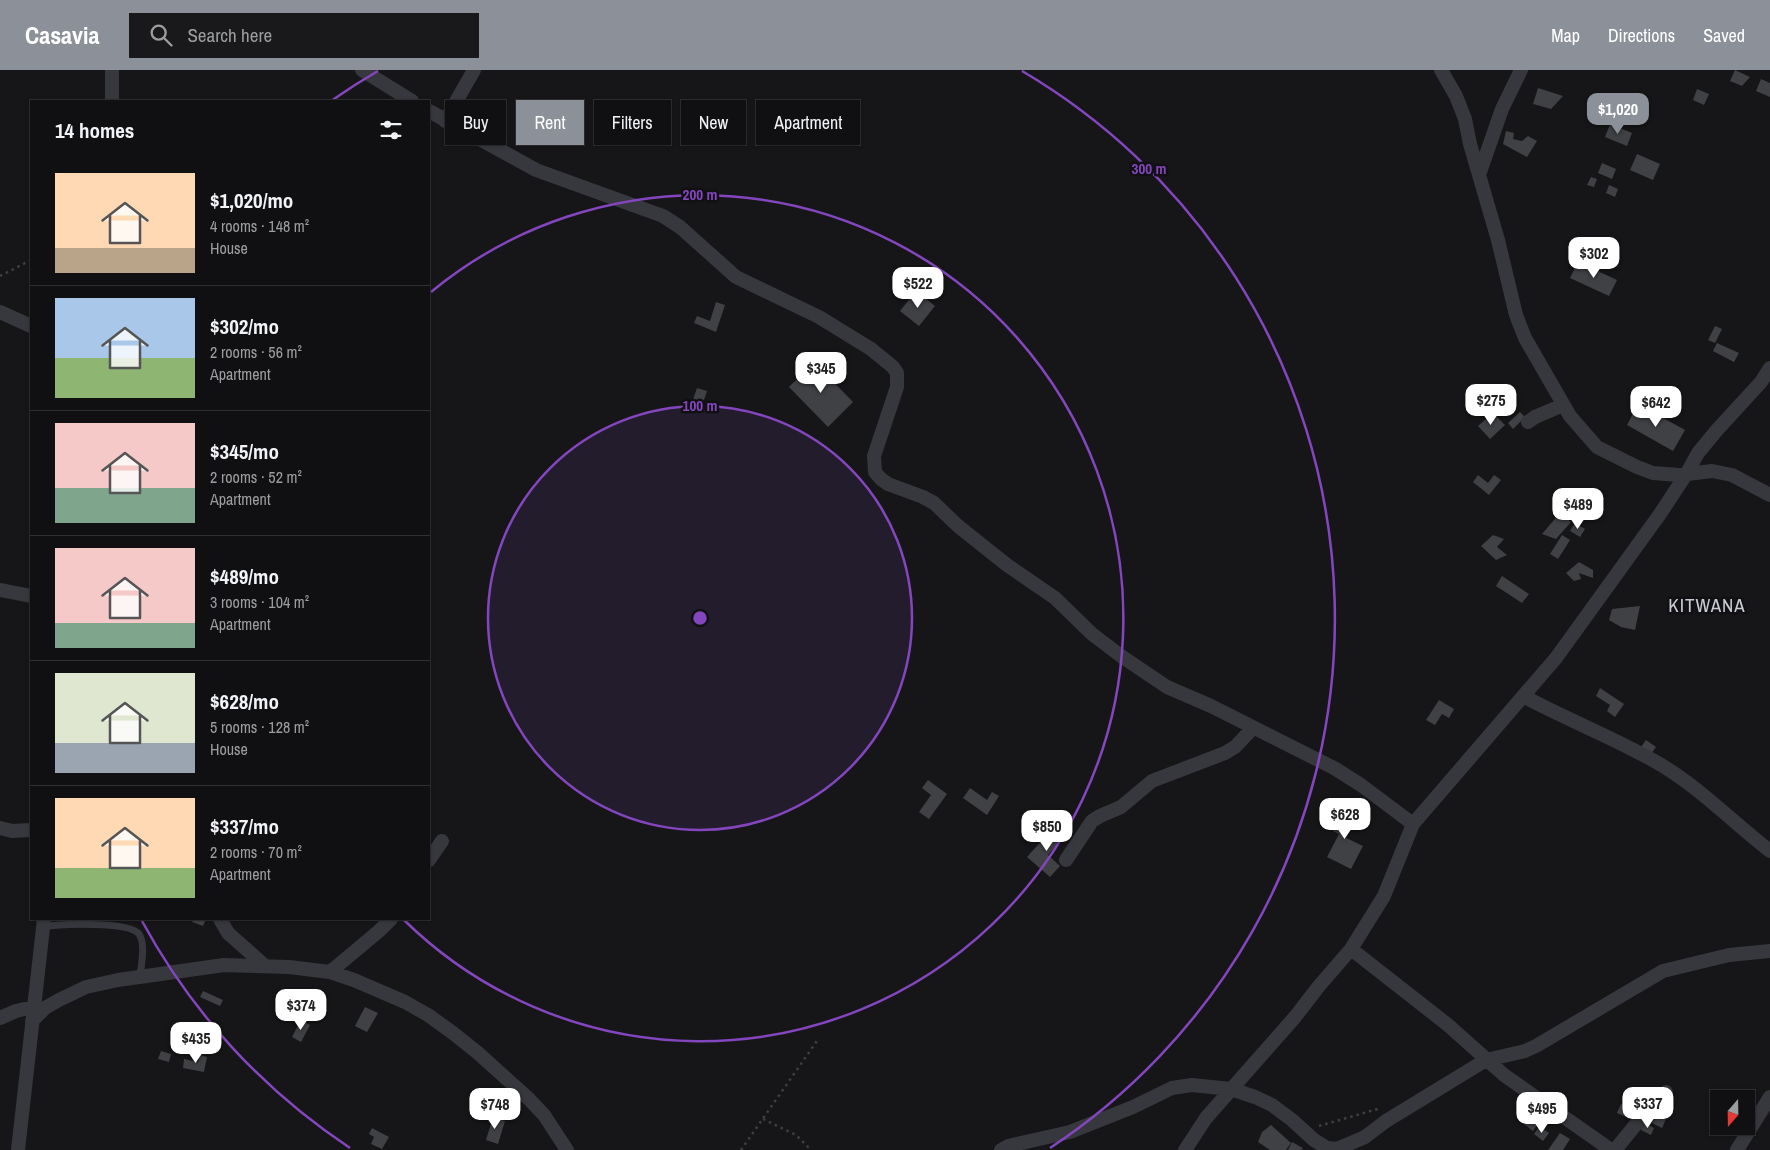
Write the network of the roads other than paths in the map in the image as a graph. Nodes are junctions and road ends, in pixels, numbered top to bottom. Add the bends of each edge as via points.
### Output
1 (112, 70) edge
2 (362, 70) edge
3 (474, 70) edge
4 (1441, 70) edge
5 (1520, 70) edge
6 (112, 100) edge
7 (410, 100) edge
8 (457, 100) edge
9 (430, 112) edge
10 (445, 121) edge
11 (490, 145) edge
12 (1479, 175) junction
13 (0, 312) edge
14 (30, 326) edge
15 (1770, 368) edge
16 (1563, 405) junction
17 (1528, 422) dead end
18 (1687, 473) junction
19 (1770, 495) edge
20 (2, 590) dead end
21 (30, 596) edge
22 (1523, 696) junction
23 (1253, 728) junction
24 (1413, 824) junction
25 (0, 828) edge
26 (30, 830) edge
27 (442, 841) dead end
28 (1770, 851) edge
29 (430, 859) edge
30 (1066, 860) dead end
31 (221, 920) edge
32 (390, 920) edge
33 (43, 923) edge
34 (1351, 949) junction
35 (1770, 951) edge
36 (265, 966) junction
37 (330, 972) junction
38 (140, 976) junction
39 (33, 1014) junction
40 (0, 1018) edge
41 (1486, 1060) junction
42 (1231, 1088) junction
43 (1666, 1092) dead end
44 (1770, 1097) edge
45 (1338, 1149) edge
46 (18, 1150) edge
47 (567, 1150) edge
48 (1001, 1150) edge
49 (1185, 1150) edge
50 (1611, 1150) edge
51 (1615, 1150) edge
52 (1737, 1150) edge

1 - 6 street
2 - 7 street
3 - 8 street
4 - 12 street via 1466,118
5 - 12 street via 1502,108
9 - 10 street
11 - 23 street via 536,170 663,216 736,277 819,317 878,355 893,367 898,380 874,456 875,472 880,479 934,503 1007,565 1054,598 1092,634 1144,672 1167,687
12 - 16 street via 1516,315 1525,338
13 - 14 street
15 - 18 street via 1698,453
16 - 17 street
16 - 18 street via 1581,431 1597,447 1614,457 1654,473
18 - 19 street via 1712,471 1732,475
18 - 22 street via 1556,658
20 - 21 street
22 - 24 street
22 - 28 street via 1663,766 1720,808
23 - 24 street via 1334,768
23 - 30 street via 1225,753 1152,781 1121,807 1092,821
24 - 34 street via 1384,896
25 - 26 street
27 - 29 street
31 - 36 street via 228,933
32 - 37 street
33 - 38 lane via 131,928 139,933 141,939
33 - 39 street
34 - 41 street via 1448,1024
34 - 42 street
35 - 41 street via 1729,955 1663,971 1530,1049
36 - 37 street
36 - 38 street via 224,965
37 - 47 street via 389,994 447,1028 529,1099
38 - 39 street via 86,987
39 - 40 street via 16,1011
39 - 46 street
41 - 45 street via 1365,1137
41 - 50 street
42 - 45 street via 1272,1105 1314,1140 1327,1148
42 - 48 street via 1192,1085 1172,1088 1070,1132
42 - 49 street
43 - 51 street
44 - 52 street

